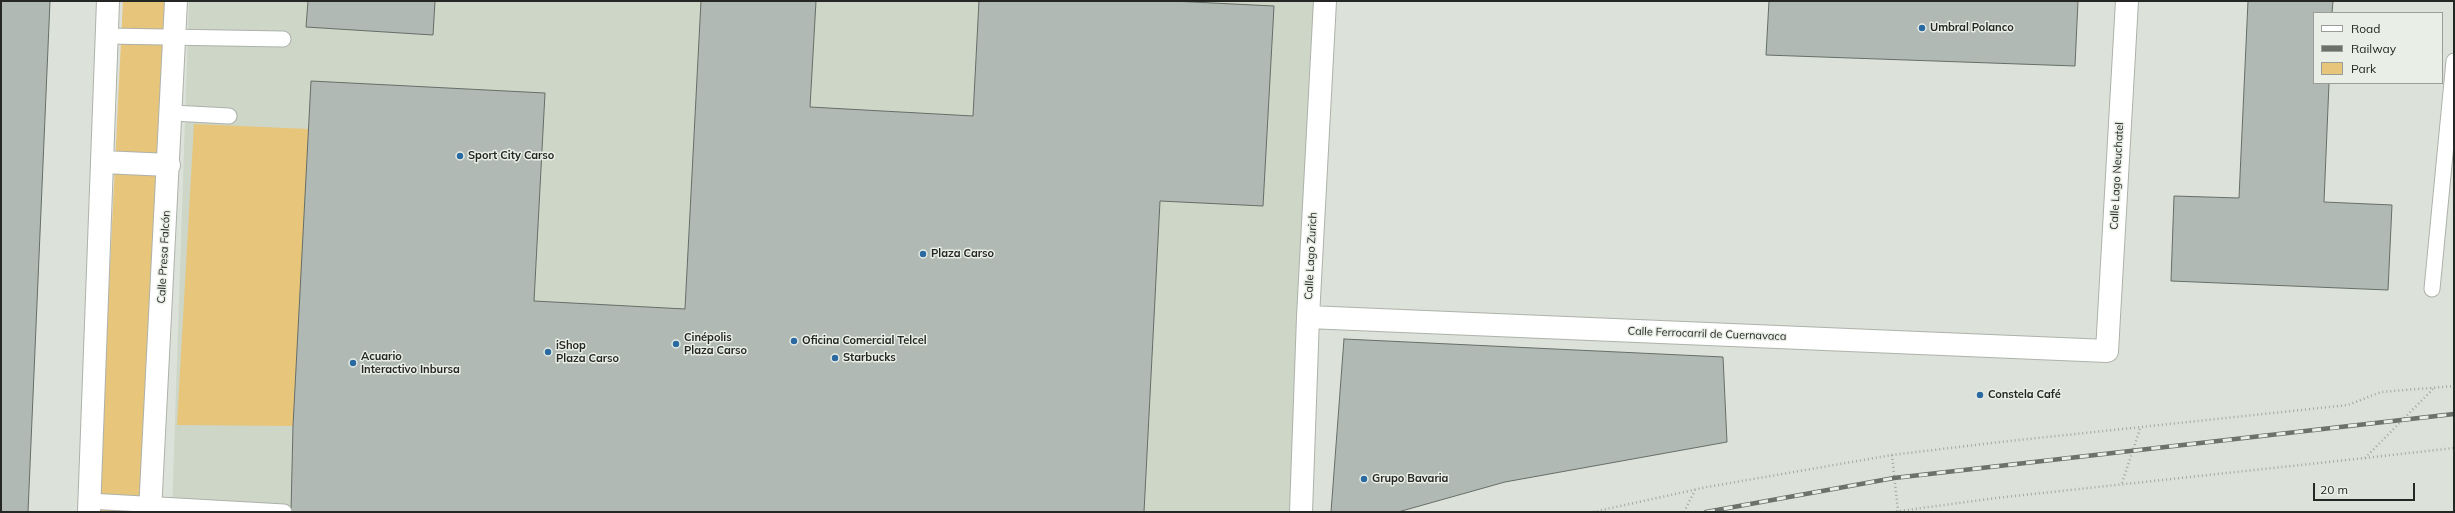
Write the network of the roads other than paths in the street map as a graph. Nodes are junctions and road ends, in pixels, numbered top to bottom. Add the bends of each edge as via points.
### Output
1 (108, 1) edge
2 (176, 1) edge
3 (1325, 1) edge
4 (2127, 1) edge
5 (107, 36) junction
6 (176, 38) junction
7 (284, 39) dead end
8 (2454, 61) edge
9 (172, 113) junction
10 (229, 116) dead end
11 (102, 162) junction
12 (169, 165) junction
13 (2432, 289) dead end
14 (1308, 317) junction
15 (2107, 352) joint
16 (89, 506) edge
17 (150, 508) edge
18 (284, 512) edge
19 (1301, 512) edge

1 - 5 street
2 - 6 street, Calle Presa Falcón
3 - 14 street, Calle Lago Zurich
4 - 15 street, Calle Lago Neuchatel
5 - 6 lane
5 - 11 street
6 - 7 lane
6 - 9 street, Calle Presa Falcón
8 - 13 lane
9 - 10 lane
9 - 12 street, Calle Presa Falcón
11 - 12 street
11 - 16 street
12 - 17 street, Calle Presa Falcón
14 - 15 street, Calle Ferrocarril de Cuernavaca
14 - 19 street, Calle Lago Zurich
16 - 17 lane
17 - 18 lane

